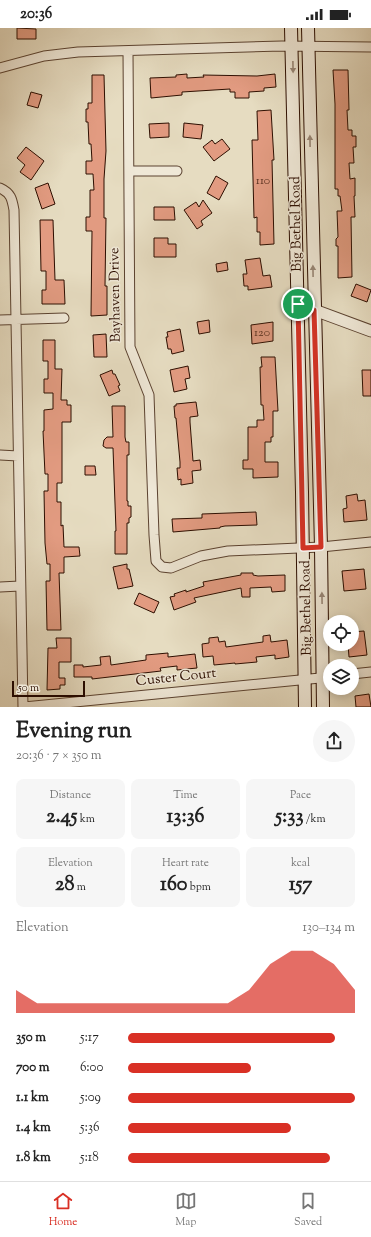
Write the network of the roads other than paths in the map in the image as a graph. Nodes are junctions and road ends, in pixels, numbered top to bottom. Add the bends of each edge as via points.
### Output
1 (291, 28) edge
2 (308, 28) edge
3 (292, 46) junction
4 (308, 46) junction
5 (371, 47) edge
6 (128, 51) junction
7 (0, 68) edge
8 (129, 171) junction
9 (177, 171) dead end
10 (0, 188) edge
11 (298, 304) junction
12 (314, 310) junction
13 (64, 318) dead end
14 (0, 320) edge
15 (16, 320) junction
16 (371, 331) edge
17 (0, 455) edge
18 (18, 456) junction
19 (371, 542) edge
20 (321, 547) junction
21 (303, 548) junction
22 (20, 586) junction
23 (0, 587) edge
24 (326, 659) edge
25 (371, 672) edge
26 (359, 673) edge
27 (323, 678) edge
28 (305, 680) junction
29 (325, 695) edge
30 (24, 707) edge
31 (305, 707) edge
32 (323, 707) edge

1 - 3 main road, Big Bethel Road
2 - 4 main road, Big Bethel Road
3 - 4 street
3 - 6 street
3 -> 11 main road, Big Bethel Road
4 - 5 street
12 -> 4 main road, Big Bethel Road
6 - 7 street via 60,53
6 - 8 street, Bayhaven Drive
8 - 9 street
8 - 21 street, Bayhaven Drive via 130,347 149,395 156,561 162,567 171,568 200,556 228,551
10 - 15 street via 12,198 14,210
11 - 12 street
11 - 21 main road, Big Bethel Road
12 - 16 street
12 - 20 main road, Big Bethel Road
13 - 15 street
14 - 15 street
15 - 18 street
17 - 18 street
18 - 22 street
19 - 20 street
20 - 21 street
24 -> 20 main road, Big Bethel Road
21 - 28 main road, Big Bethel Road
22 - 23 street
22 - 30 street
25 - 26 street
27 - 28 street, Custer Court
28 - 30 street, Custer Court
28 - 31 main road, Big Bethel Road
29 - 32 main road, Big Bethel Road

